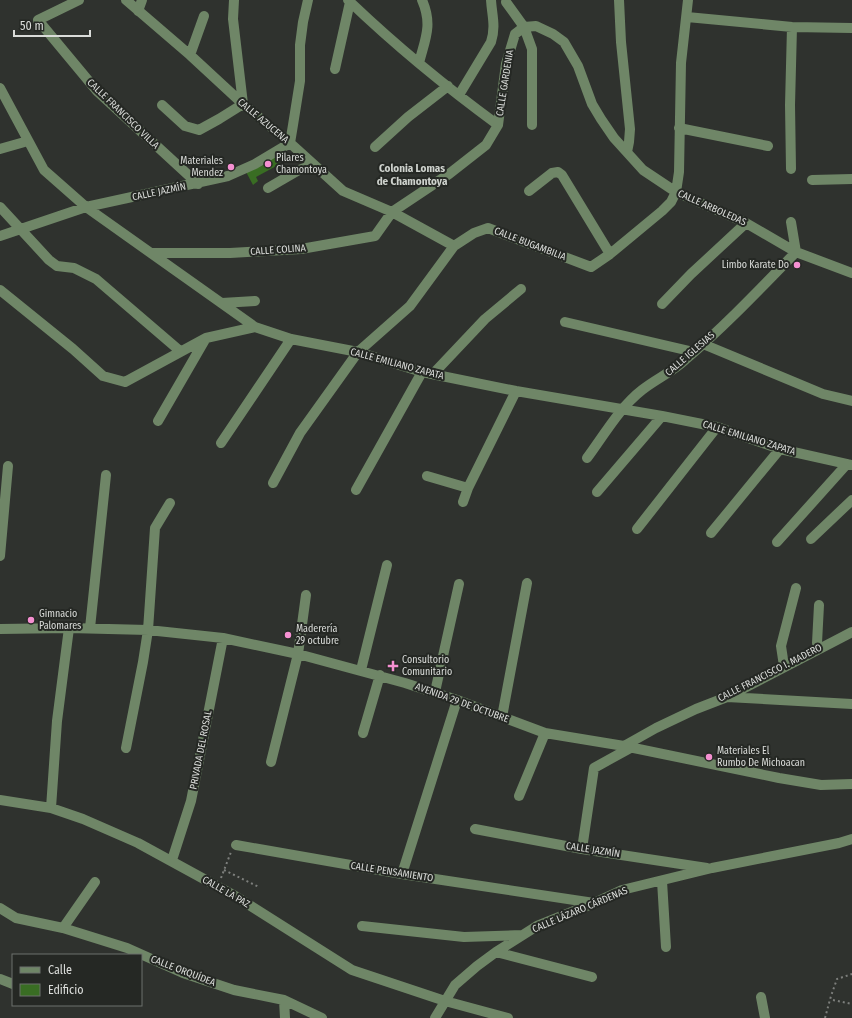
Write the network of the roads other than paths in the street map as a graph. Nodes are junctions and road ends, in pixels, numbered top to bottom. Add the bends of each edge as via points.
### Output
1 (79, 0) edge
2 (126, 0) edge
3 (142, 0) edge
4 (234, 0) edge
5 (308, 0) edge
6 (422, 0) edge
7 (491, 0) edge
8 (619, 0) edge
9 (688, 0) edge
10 (353, 1) edge
11 (506, 2) dead end
12 (138, 11) junction
13 (204, 16) dead end
14 (687, 17) junction
15 (524, 27) junction
16 (792, 27) junction
17 (852, 28) edge
18 (190, 55) junction
19 (419, 63) junction
20 (336, 68) dead end
21 (448, 86) junction
22 (1, 94) edge
23 (459, 95) junction
24 (243, 104) junction
25 (162, 105) dead end
26 (498, 125) junction
27 (532, 125) dead end
28 (679, 128) junction
29 (28, 141) junction
30 (290, 143) junction
31 (768, 146) dead end
32 (375, 147) dead end
33 (0, 149) edge
34 (626, 152) junction
35 (313, 165) junction
36 (791, 169) dead end
37 (852, 179) edge
38 (812, 180) dead end
39 (198, 184) junction
40 (268, 188) dead end
41 (529, 191) dead end
42 (676, 192) junction
43 (0, 207) edge
44 (86, 207) junction
45 (392, 212) junction
46 (791, 222) dead end
47 (746, 223) junction
48 (21, 228) junction
49 (0, 236) edge
50 (454, 246) junction
51 (796, 252) junction
52 (151, 253) junction
53 (610, 254) junction
54 (852, 273) edge
55 (0, 290) edge
56 (521, 290) dead end
57 (255, 301) dead end
58 (222, 304) junction
59 (662, 304) dead end
60 (565, 322) dead end
61 (255, 326) junction
62 (206, 338) junction
63 (291, 339) junction
64 (702, 344) junction
65 (180, 351) junction
66 (358, 352) junction
67 (694, 352) junction
68 (422, 372) junction
69 (433, 374) junction
70 (516, 391) junction
71 (852, 401) edge
72 (622, 410) junction
73 (662, 416) junction
74 (158, 421) dead end
75 (717, 427) junction
76 (221, 443) dead end
77 (780, 449) junction
78 (587, 458) dead end
79 (849, 465) edge
80 (8, 466) dead end
81 (106, 475) dead end
82 (427, 476) dead end
83 (272, 483) dead end
84 (468, 488) junction
85 (356, 490) dead end
86 (597, 492) dead end
87 (852, 500) edge
88 (463, 502) dead end
89 (170, 504) dead end
90 (637, 529) dead end
91 (710, 533) dead end
92 (811, 539) dead end
93 (777, 542) dead end
94 (0, 556) edge
95 (387, 565) dead end
96 (527, 583) dead end
97 (458, 584) dead end
98 (796, 588) dead end
99 (306, 595) dead end
100 (819, 605) dead end
101 (69, 628) junction
102 (90, 628) junction
103 (0, 629) edge
104 (148, 630) junction
105 (852, 632) edge
106 (223, 638) junction
107 (820, 647) junction
108 (298, 654) junction
109 (784, 666) junction
110 (361, 670) junction
111 (380, 675) junction
112 (435, 692) junction
113 (727, 697) junction
114 (457, 700) junction
115 (852, 704) edge
116 (502, 717) junction
117 (363, 733) dead end
118 (545, 733) junction
119 (628, 746) junction
120 (126, 748) dead end
121 (271, 762) dead end
122 (852, 784) edge
123 (519, 796) dead end
124 (0, 800) edge
125 (51, 808) junction
126 (474, 829) dead end
127 (852, 839) edge
128 (236, 846) road end
129 (582, 849) junction
130 (172, 860) junction
131 (712, 868) junction
132 (402, 874) junction
133 (662, 881) junction
134 (95, 882) dead end
135 (594, 903) junction
136 (0, 908) edge
137 (362, 926) dead end
138 (63, 928) junction
139 (523, 935) junction
140 (666, 947) dead end
141 (496, 952) junction
142 (140, 954) edge
143 (142, 955) edge
144 (592, 977) dead end
145 (0, 979) edge
146 (12, 984) edge
147 (761, 997) dead end
148 (284, 1000) junction
149 (445, 1000) junction
150 (436, 1016) edge
151 (284, 1018) edge
152 (322, 1018) edge
153 (508, 1018) edge
154 (764, 1018) edge

1 - 39 street, CALLE FRANCISCO VILLA via 38,20 97,91
2 - 12 street, CALLE AZUCENA
3 - 12 street
4 - 24 street via 233,19
5 - 30 street via 300,45 300,81
6 - 19 street via 428,18 428,28
7 - 23 street via 494,34
8 - 34 street via 630,129
9 - 14 street
10 - 19 street via 359,11
10 - 20 street
11 - 15 street
12 - 18 street, CALLE AZUCENA
13 - 18 street
14 - 16 street
14 - 28 street via 681,63
15 - 26 street, CALLE GARDENIA via 515,34 511,44
15 - 27 street via 532,49
15 - 34 street, CALLE ARBOLEDAS via 536,26 564,42 578,66 592,104
16 - 17 street
16 - 36 street
18 - 24 street, CALLE AZUCENA
19 - 21 street
21 - 23 street
21 - 32 street
22 - 29 street, CALLE EMILIANO ZAPATA
23 - 26 street
24 - 25 street via 220,120 199,130 185,126
24 - 30 street, CALLE AZUCENA
26 - 45 street, CALLE GARDENIA via 486,145 449,174
28 - 31 street
28 - 42 street via 679,172
29 - 33 street
29 - 44 street, CALLE EMILIANO ZAPATA via 44,170
30 - 35 street, CALLE AZUCENA
30 - 39 street, CALLE JAZMÍN via 255,164 228,176
34 - 42 street, CALLE ARBOLEDAS via 644,170
35 - 40 street
35 - 45 street, CALLE AZUCENA via 343,191
37 - 38 street
39 - 44 street, CALLE JAZMÍN
41 - 53 street via 552,173 558,172 562,175
42 - 47 street, CALLE ARBOLEDAS
42 - 53 street, CALLE BUGAMBILIA via 662,211
43 - 48 street
44 - 48 street, CALLE JAZMÍN
44 - 52 street, CALLE EMILIANO ZAPATA
45 - 50 street, CALLE AZUCENA
45 - 52 street, CALLE COLINA via 375,236 301,249 230,253
46 - 51 street
47 - 51 street, CALLE ARBOLEDAS
47 - 59 street
48 - 49 street, CALLE JAZMÍN
48 - 65 street via 53,263 74,268 96,280
50 - 53 street, CALLE BUGAMBILIA via 474,233 488,228 591,267
50 - 66 street, CALLE BUGAMBILIA via 410,306
51 - 54 street, CALLE ARBOLEDAS
51 - 64 street, CALLE IGLESIAS
52 - 58 street, CALLE EMILIANO ZAPATA
55 - 65 street via 103,376 125,382
56 - 69 street via 485,319
57 - 58 street
58 - 61 street, CALLE EMILIANO ZAPATA
60 - 67 street
61 - 62 street
61 - 63 street, CALLE EMILIANO ZAPATA
62 - 65 street
62 - 74 street
63 - 66 street, CALLE EMILIANO ZAPATA
63 - 76 street
64 - 67 street, CALLE IGLESIAS
64 - 71 street via 823,394
66 - 68 street, CALLE EMILIANO ZAPATA
66 - 83 street, CALLE BUGAMBILIA via 300,433
67 - 72 street, CALLE IGLESIAS via 665,376 642,390
68 - 69 street, CALLE EMILIANO ZAPATA
68 - 85 street
69 - 70 street, CALLE EMILIANO ZAPATA
70 - 72 street, CALLE EMILIANO ZAPATA
70 - 84 street
72 - 73 street, CALLE EMILIANO ZAPATA
72 - 78 street, CALLE IGLESIAS
73 - 75 street, CALLE EMILIANO ZAPATA
73 - 86 street
75 - 77 street, CALLE EMILIANO ZAPATA
75 - 90 street
77 - 79 street, CALLE EMILIANO ZAPATA
77 - 91 street
79 - 93 street
80 - 94 street
81 - 102 street
82 - 84 street
84 - 88 street
87 - 92 street
89 - 104 street via 155,528
95 - 110 street
96 - 116 street
97 - 112 street
98 - 109 street via 781,646
99 - 108 street
100 - 107 street via 817,642
101 - 102 street, AVENIDA 29 DE OCTUBRE
101 - 103 street, AVENIDA 29 DE OCTUBRE
101 - 125 street via 57,721
102 - 104 street, AVENIDA 29 DE OCTUBRE
104 - 106 street, AVENIDA 29 DE OCTUBRE
104 - 120 street
105 - 107 street, CALLE FRANCISCO I. MADERO
106 - 108 street, AVENIDA 29 DE OCTUBRE
106 - 130 street, PRIVADA DEL ROSAL via 191,801
107 - 109 street, CALLE FRANCISCO I. MADERO
108 - 110 street, AVENIDA 29 DE OCTUBRE
108 - 121 street
109 - 113 street, CALLE FRANCISCO I. MADERO
110 - 111 street, AVENIDA 29 DE OCTUBRE
111 - 112 street, AVENIDA 29 DE OCTUBRE
111 - 117 street
112 - 114 street, AVENIDA 29 DE OCTUBRE
113 - 115 street
113 - 119 street, CALLE FRANCISCO I. MADERO via 656,728
114 - 116 street, AVENIDA 29 DE OCTUBRE
114 - 132 street
116 - 118 street, AVENIDA 29 DE OCTUBRE
118 - 119 street, AVENIDA 29 DE OCTUBRE
118 - 123 street
119 - 122 street, AVENIDA 29 DE OCTUBRE via 779,778 821,785
119 - 129 street, CALLE FRANCISCO I. MADERO via 594,768
124 - 125 street, CALLE LA PAZ
125 - 130 street, CALLE LA PAZ via 83,819
126 - 129 street, CALLE JAZMÍN
127 - 131 street, CALLE LÁZARO CÁRDENAS
128 - 132 street, CALLE PENSAMIENTO
129 - 131 street, CALLE JAZMÍN
130 - 149 street, CALLE LA PAZ via 352,970
131 - 133 street, CALLE LÁZARO CÁRDENAS
132 - 135 street, CALLE PENSAMIENTO
133 - 135 street, CALLE LÁZARO CÁRDENAS via 622,890
133 - 140 street
134 - 138 street
135 - 139 street, CALLE LÁZARO CÁRDENAS via 537,926
136 - 138 street, CALLE ORQUÍDEA via 16,918
137 - 139 street via 464,937
138 - 142 street, CALLE ORQUÍDEA
139 - 141 street, CALLE LÁZARO CÁRDENAS
141 - 144 street
141 - 149 street, CALLE LÁZARO CÁRDENAS via 455,985
143 - 148 street, CALLE ORQUÍDEA via 183,973 234,990
145 - 146 street
147 - 154 street
148 - 151 street
148 - 152 street, CALLE ORQUÍDEA
149 - 150 street, CALLE LÁZARO CÁRDENAS
149 - 153 street, CALLE LA PAZ

